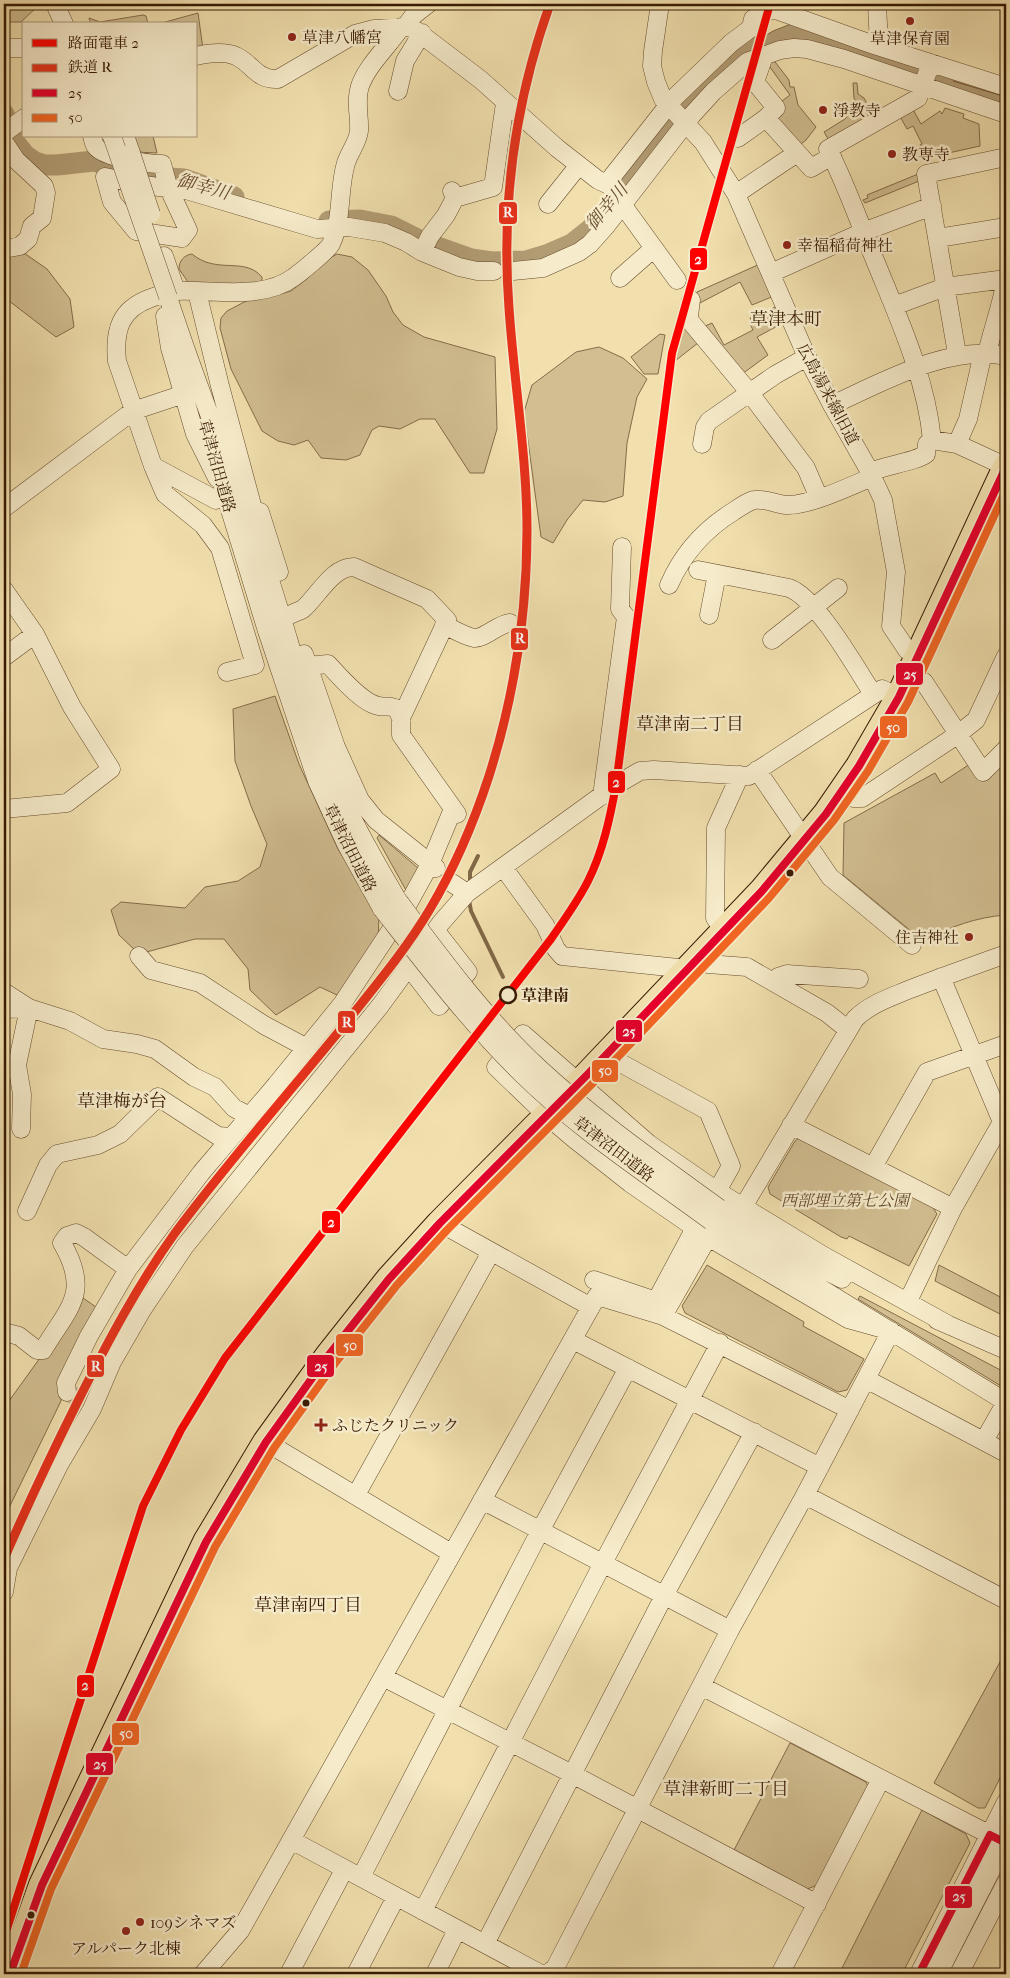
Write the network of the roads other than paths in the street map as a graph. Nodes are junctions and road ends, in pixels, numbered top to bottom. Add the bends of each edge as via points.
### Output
1 (55, 4) edge
2 (428, 4) edge
3 (660, 4) edge
4 (877, 4) edge
5 (777, 7) edge
6 (754, 11) edge
7 (63, 22) edge
8 (403, 27) junction
9 (422, 33) junction
10 (879, 45) junction
11 (4, 48) edge
12 (22, 48) edge
13 (198, 56) edge
14 (764, 56) junction
15 (931, 64) junction
16 (924, 86) junction
17 (1006, 87) edge
18 (398, 90) dead end
19 (506, 102) junction
20 (677, 113) junction
21 (1006, 114) edge
22 (766, 118) junction
23 (11, 130) edge
24 (93, 138) edge
25 (113, 138) edge
26 (738, 138) dead end
27 (128, 144) edge
28 (796, 152) junction
29 (832, 156) junction
30 (1006, 157) edge
31 (579, 165) junction
32 (608, 184) junction
33 (169, 187) junction
34 (736, 194) junction
35 (622, 201) junction
36 (548, 204) dead end
37 (932, 206) junction
38 (338, 223) junction
39 (1006, 227) edge
40 (863, 232) junction
41 (938, 238) junction
42 (425, 246) junction
43 (653, 248) junction
44 (4, 249) edge
45 (494, 271) dead end
46 (513, 271) dead end
47 (771, 273) junction
48 (620, 278) dead end
49 (1006, 279) edge
50 (677, 280) dead end
51 (945, 287) junction
52 (197, 292) junction
53 (168, 296) junction
54 (691, 300) dead end
55 (894, 306) junction
56 (185, 350) junction
57 (985, 353) junction
58 (957, 354) junction
59 (1006, 356) edge
60 (807, 357) junction
61 (917, 368) junction
62 (749, 392) junction
63 (184, 394) junction
64 (832, 405) junction
65 (133, 411) junction
66 (932, 440) junction
67 (702, 444) dead end
68 (957, 444) junction
69 (153, 466) junction
70 (1006, 470) edge
71 (871, 474) junction
72 (219, 494) junction
73 (819, 498) junction
74 (4, 508) edge
75 (256, 511) dead end
76 (622, 548) dead end
77 (686, 566) junction
78 (268, 574) junction
79 (717, 574) junction
80 (669, 586) dead end
81 (838, 588) dead end
82 (4, 590) edge
83 (814, 608) junction
84 (292, 614) junction
85 (709, 615) dead end
86 (510, 623) dead end
87 (444, 625) junction
88 (34, 634) junction
89 (772, 640) dead end
90 (1006, 656) edge
91 (4, 657) edge
92 (915, 664) junction
93 (308, 666) junction
94 (227, 672) dead end
95 (873, 694) junction
96 (899, 697) junction
97 (401, 718) junction
98 (957, 735) junction
99 (1006, 750) edge
100 (757, 770) junction
101 (740, 775) junction
102 (843, 791) junction
103 (602, 796) junction
104 (4, 809) edge
105 (805, 841) junction
106 (433, 866) junction
107 (503, 867) junction
108 (452, 882) dead end
109 (467, 893) junction
110 (436, 930) junction
111 (724, 930) junction
112 (912, 945) dead end
113 (1006, 954) edge
114 (139, 956) dead end
115 (693, 964) junction
116 (409, 966) junction
117 (942, 977) junction
118 (859, 979) dead end
119 (774, 982) junction
120 (4, 992) edge
121 (29, 1008) junction
122 (4, 1009) edge
123 (847, 1029) junction
124 (1006, 1044) edge
125 (307, 1048) junction
126 (974, 1054) junction
127 (606, 1055) junction
128 (578, 1084) junction
129 (546, 1115) junction
130 (249, 1116) junction
131 (1004, 1121) edge
132 (792, 1125) junction
133 (21, 1129) dead end
134 (231, 1137) junction
135 (873, 1167) junction
136 (743, 1207) junction
137 (953, 1208) junction
138 (27, 1211) dead end
139 (710, 1217) junction
140 (440, 1223) junction
141 (490, 1252) junction
142 (128, 1269) junction
143 (594, 1280) dead end
144 (908, 1301) junction
145 (591, 1307) junction
146 (663, 1316) junction
147 (947, 1324) junction
148 (4, 1332) edge
149 (891, 1332) junction
150 (573, 1340) junction
151 (720, 1343) junction
152 (1006, 1350) edge
153 (628, 1368) junction
154 (108, 1370) junction
155 (866, 1379) junction
156 (67, 1392) dead end
157 (690, 1401) junction
158 (86, 1402) dead end
159 (1006, 1402) edge
160 (850, 1410) junction
161 (754, 1432) junction
162 (984, 1441) junction
163 (266, 1442) junction
164 (1006, 1453) edge
165 (820, 1467) junction
166 (356, 1494) junction
167 (804, 1495) junction
168 (482, 1500) junction
169 (540, 1531) junction
170 (451, 1553) junction
171 (603, 1563) junction
172 (4, 1592) edge
173 (665, 1594) junction
174 (1006, 1600) edge
175 (730, 1630) junction
176 (383, 1677) junction
177 (701, 1686) junction
178 (448, 1709) junction
179 (510, 1741) junction
180 (572, 1774) junction
181 (881, 1779) junction
182 (1006, 1802) edge
183 (638, 1810) junction
184 (290, 1840) junction
185 (1002, 1841) edge
186 (344, 1870) junction
187 (361, 1878) junction
188 (1006, 1883) edge
189 (396, 1897) junction
190 (816, 1904) junction
191 (422, 1912) junction
192 (457, 1930) junction
193 (485, 1944) junction
194 (10, 1974) edge
195 (202, 1974) edge
196 (289, 1974) edge
197 (356, 1974) edge
198 (435, 1974) edge
199 (541, 1974) edge
200 (547, 1974) edge
201 (780, 1974) edge
202 (918, 1974) edge
203 (938, 1974) edge
204 (959, 1974) edge

1 - 7 street
2 - 8 street
3 - 20 street, 広島湯来線旧道 via 652,66 663,100
4 - 10 street
5 - 6 street
5 - 10 street
6 - 20 street via 752,28 731,43
8 - 9 street
8 - 13 street via 356,34 278,79 260,75 234,56 217,53
8 - 38 street via 373,64 359,88 359,131 346,163
9 - 18 street via 405,61
9 - 19 street
10 - 15 street
11 - 12 street
14 - 16 street via 780,50 807,49
14 - 20 street via 746,62 713,92
14 - 22 street via 755,82 776,108
15 - 16 street
15 - 17 street
16 - 21 street
16 - 29 street via 918,98 828,149
19 - 31 street
19 - 42 street via 493,187 453,195 446,215
20 - 32 street
20 - 34 street, 広島湯来線旧道 via 703,142
20 - 35 street
22 - 26 street
22 - 28 street
23 - 44 street via 16,160 44,186 46,193 42,218 32,226 28,239 20,246
24 - 33 street via 96,147 104,153 167,165
25 - 53 street, 草津沼田道路, bridge
27 - 53 street, bridge via 164,256
28 - 29 street via 811,168
28 - 34 street
29 - 40 street
30 - 37 street via 926,174
31 - 32 street
31 - 36 street
32 - 35 street
33 - 33 street via 188,230 182,238 136,231 112,202 105,177 155,188
33 - 38 street via 316,229
34 - 47 street, 広島湯来線旧道
35 - 43 street
35 - 46 street via 598,236 579,252 543,268
37 - 40 street
37 - 41 street
38 - 42 street
38 - 52 street via 328,248 292,278 272,287 250,291
39 - 41 street
40 - 47 street
40 - 55 street
41 - 51 street
42 - 45 street via 468,270
43 - 48 street
43 - 50 street
47 - 60 street, 広島湯来線旧道
49 - 51 street
49 - 57 street
51 - 55 street
51 - 58 street
52 - 53 street
52 - 78 street
53 - 56 street, 草津沼田道路
53 - 63 street via 170,348
53 - 65 street via 159,295 133,307 117,330 117,361
54 - 62 street via 690,321
55 - 61 street
56 - 72 street, 草津沼田道路
56 - 78 street, 草津沼田道路
57 - 58 street
57 - 59 street
57 - 68 street via 968,419
58 - 61 street
60 - 62 street
60 - 64 street, 広島湯来線旧道
61 - 64 street
61 - 66 street
62 - 67 street via 709,421
62 - 73 street via 806,468
63 - 65 street
63 - 72 street via 195,434
64 - 71 street, 広島湯来線旧道
65 - 69 street
65 - 74 street
66 - 68 street
66 - 71 street via 927,444 926,454 921,457 898,462
68 - 70 street
69 - 72 street
69 - 94 street via 165,494 203,525 220,548 255,665
70 - 92 highway
71 - 73 street
71 - 92 street, 広島湯来線旧道 via 883,500 895,564 891,626
72 - 139 street, 草津沼田道路, bridge via 317,781 347,846 382,908 442,985 523,1076 586,1131
73 - 77 street via 789,505 753,501 722,519 698,540
75 - 84 street via 260,512
76 - 103 street via 620,609 626,617
77 - 79 street
77 - 80 street
78 - 139 street, 草津沼田道路, bridge via 333,776 362,840 397,899 452,972 512,1042
79 - 83 street via 789,588
79 - 85 street
81 - 83 street
82 - 88 street
83 - 89 street
83 - 95 street
84 - 87 street via 302,609 335,575 354,567 427,599 447,620
84 - 93 street
86 - 87 street via 504,623 479,638
87 - 97 street
88 - 91 street
88 - 104 street via 72,707 111,769 67,802
90 - 98 street via 976,720
92 - 96 highway
92 - 98 street, 広島湯来線旧道
93 - 97 street via 328,664 356,694 378,706 389,705 397,709
93 - 106 street via 336,747 360,800 376,820
95 - 96 street via 882,689
95 - 100 street
96 - 102 highway
97 - 106 street via 401,735 455,812
98 - 99 street, 広島湯来線旧道 via 983,772
98 - 102 street via 862,798 853,798
100 - 101 street via 749,776
100 - 105 street
101 - 103 street via 647,769 633,774
101 - 111 street via 716,828 715,918
102 - 105 highway
103 - 107 street
105 - 111 highway
105 - 112 street via 830,877
106 - 125 street via 342,1004
107 - 109 street
107 - 115 street via 545,925 562,956
108 - 109 street
109 - 110 street
110 - 116 street
110 - 116 street via 468,972 439,1006
111 - 115 highway
113 - 117 street
114 - 125 street via 151,970 200,983 264,1025
115 - 119 street via 747,967
115 - 127 highway
116 - 154 street via 186,1246 142,1310
117 - 123 street via 871,1006
117 - 126 street
118 - 119 street via 787,974
119 - 123 street via 827,1013
120 - 121 street
121 - 122 street
121 - 130 street via 75,1023 103,1039 155,1049 194,1077 215,1087 234,1108
121 - 133 street via 17,1066 22,1094
123 - 132 street
124 - 126 street
125 - 130 street
126 - 131 street
126 - 135 street via 927,1072
127 - 128 highway
127 - 139 street via 708,1111 731,1166
128 - 129 highway
128 - 129 street via 523,1034 496,1067
128 - 139 street via 649,1144
129 - 139 street via 630,1183
129 - 140 highway
130 - 134 street
131 - 137 street
132 - 135 street
132 - 136 street
134 - 138 street via 218,1136 158,1097 120,1134 98,1145 57,1154
134 - 142 street
135 - 137 street
136 - 139 street
136 - 144 street
137 - 144 street
139 - 143 street via 656,1301
139 - 146 street
139 - 147 street via 889,1302
139 - 149 street
140 - 141 street
140 - 163 highway via 328,1356
141 - 145 street
141 - 166 street
142 - 148 street via 84,1237 76,1233 66,1236 62,1243 72,1260 77,1279 74,1299 43,1350 37,1350 19,1336
142 - 156 street via 85,1344 66,1383
144 - 147 street
145 - 146 street via 598,1296
145 - 150 street
146 - 151 street
147 - 152 street
149 - 155 street
149 - 159 street
150 - 153 street
150 - 168 street
151 - 157 street
151 - 160 street
153 - 157 street
153 - 169 street
154 - 158 street
154 - 172 street via 92,1409 59,1466 8,1568
155 - 160 street
155 - 162 street
157 - 161 street
157 - 171 street
159 - 162 street
160 - 165 street
161 - 165 street
161 - 173 street
162 - 164 street
163 - 166 street
163 - 194 highway via 206,1542 42,1885
165 - 167 street
166 - 170 street
167 - 174 street
167 - 175 street
168 - 169 street
168 - 170 street
169 - 171 street
169 - 178 street
170 - 176 street
171 - 173 street
171 - 179 street
173 - 175 street
173 - 180 street
175 - 177 street
176 - 178 street
176 - 184 street
177 - 181 street
177 - 183 street
178 - 179 street
178 - 187 street
179 - 180 street
179 - 191 street
180 - 183 street
180 - 193 street
181 - 185 street
181 - 190 street
182 - 185 street
183 - 190 street
183 - 200 street via 556,1968
184 - 186 street
184 - 195 street via 240,1931
185 - 202 street
185 - 203 street
186 - 187 street
186 - 196 street
187 - 189 street
188 - 204 street
189 - 191 street
189 - 197 street
190 - 201 street
191 - 192 street
192 - 193 street
192 - 198 street
193 - 199 street

